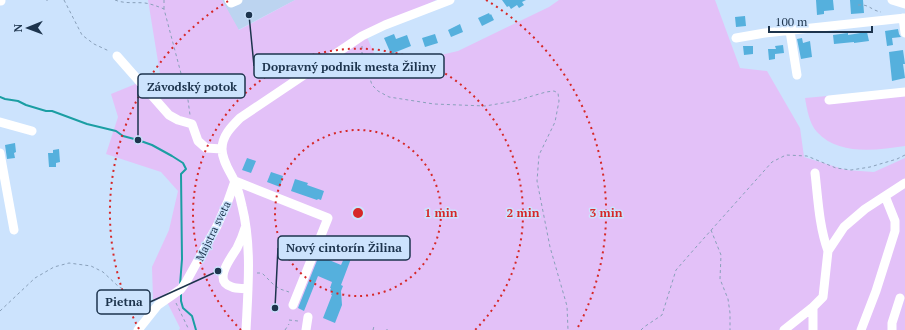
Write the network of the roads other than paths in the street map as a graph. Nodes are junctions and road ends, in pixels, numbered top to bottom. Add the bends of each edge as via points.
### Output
1 (229, 0) edge
2 (238, 0) edge
3 (450, 0) edge
4 (892, 0) edge
5 (905, 4) edge
6 (904, 18) edge
7 (790, 31) junction
8 (905, 33) edge
9 (736, 38) dead end
10 (117, 56) road end
11 (797, 75) dead end
12 (905, 92) edge
13 (829, 100) dead end
14 (0, 122) edge
15 (32, 131) dead end
16 (222, 149) junction
17 (0, 154) edge
18 (814, 173) dead end
19 (235, 181) junction
20 (905, 183) edge
21 (885, 196) junction
22 (246, 227) junction
23 (14, 230) dead end
24 (828, 251) junction
25 (248, 289) junction
26 (900, 298) dead end
27 (293, 305) dead end
28 (813, 307) junction
29 (138, 330) edge
30 (246, 330) edge
31 (784, 330) edge
32 (813, 330) edge
33 (861, 330) edge
34 (892, 330) edge

1 - 2 street via 231,3
3 - 16 street via 362,36 240,118 228,132
4 - 5 street
6 - 7 street
6 - 8 street
7 - 9 street
7 - 11 street
10 - 16 street via 169,115 192,124 198,141 206,148
12 - 13 street
14 - 15 street
16 - 19 street via 223,159
17 - 23 street
18 - 24 street via 820,222
19 - 22 street
19 - 27 street via 328,218
19 - 29 street, Majstra sveta via 217,226 186,282 181,289 158,305
20 - 21 street
21 - 24 street via 844,227
21 - 33 street via 896,221 895,231
22 - 25 street
22 - 25 street via 223,276 225,283 232,287
24 - 28 street via 823,297
25 - 30 street
26 - 34 street
28 - 31 street
28 - 32 street

